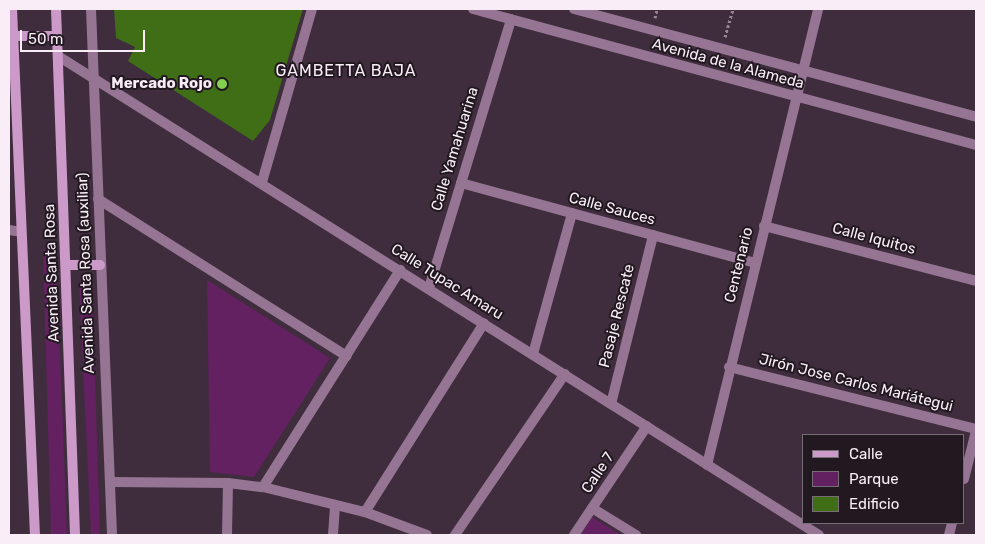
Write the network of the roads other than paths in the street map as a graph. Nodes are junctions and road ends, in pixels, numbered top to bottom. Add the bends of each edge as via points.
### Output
1 (12, 9) edge
2 (56, 9) edge
3 (91, 9) edge
4 (312, 9) edge
5 (473, 9) edge
6 (818, 9) edge
7 (581, 10) edge
8 (511, 19) junction
9 (14, 36) junction
10 (57, 36) junction
11 (58, 56) junction
12 (802, 72) junction
13 (93, 78) junction
14 (796, 98) junction
15 (976, 117) edge
16 (976, 145) edge
17 (262, 182) junction
18 (461, 183) junction
19 (98, 199) junction
20 (572, 213) junction
21 (764, 226) junction
22 (9, 230) edge
23 (21, 232) junction
24 (653, 235) junction
25 (755, 263) junction
26 (67, 265) junction
27 (100, 265) junction
28 (400, 270) junction
29 (976, 281) edge
30 (429, 288) junction
31 (484, 323) junction
32 (533, 354) junction
33 (346, 356) junction
34 (729, 367) junction
35 (565, 374) junction
36 (611, 404) junction
37 (647, 426) junction
38 (976, 430) edge
39 (707, 465) junction
40 (965, 475) edge
41 (110, 482) junction
42 (228, 483) junction
43 (263, 487) junction
44 (335, 505) junction
45 (592, 508) junction
46 (365, 512) junction
47 (35, 535) edge
48 (75, 535) edge
49 (112, 535) edge
50 (227, 535) edge
51 (333, 535) edge
52 (427, 535) edge
53 (455, 535) edge
54 (574, 535) edge
55 (636, 535) edge
56 (819, 535) edge

1 - 9 main road, Avenida Santa Rosa
2 - 10 main road, Avenida Santa Rosa
3 - 13 street, Avenida Santa Rosa (auxiliar)
4 - 17 street
5 - 8 street, Avenida de la Alameda
6 - 12 street, Centenario
7 - 12 street, Avenida de la Alameda
8 - 14 street, Avenida de la Alameda
8 - 18 street, Calle Yamahuarina
9 - 10 main road
9 - 23 main road, Avenida Santa Rosa
10 - 11 main road, Avenida Santa Rosa
11 - 13 street, Calle Tupac Amaru
11 - 26 main road, Avenida Santa Rosa
12 - 14 street, Centenario
12 - 15 street, Avenida de la Alameda
13 - 17 street, Calle Tupac Amaru
13 - 19 street, Avenida Santa Rosa (auxiliar)
14 - 16 street, Avenida de la Alameda
14 - 21 street, Centenario
17 - 28 street, Calle Tupac Amaru
18 - 20 street, Calle Sauces
18 - 30 street, Calle Yamahuarina
19 - 27 street, Avenida Santa Rosa (auxiliar)
19 - 33 street
20 - 24 street, Calle Sauces
20 - 32 street
21 - 25 street, Centenario
21 - 29 street, Calle Iquitos
22 - 23 street
23 - 47 main road, Avenida Santa Rosa
24 - 25 street, Calle Sauces
24 - 36 street, Pasaje Rescate
25 - 34 street, Centenario
26 - 27 main road
26 - 48 main road, Avenida Santa Rosa
27 - 41 street, Avenida Santa Rosa (auxiliar)
28 - 30 street, Calle Tupac Amaru
28 - 33 street
30 - 31 street, Calle Tupac Amaru
31 - 32 street, Calle Tupac Amaru
31 - 46 street
32 - 35 street, Calle Tupac Amaru
33 - 43 street
34 - 38 street, Jirón Jose Carlos Mariátegui
34 - 39 street, Centenario
35 - 36 street, Calle Tupac Amaru
35 - 53 street
36 - 37 street, Calle Tupac Amaru
37 - 39 street, Calle Tupac Amaru
37 - 45 street, Calle 7
38 - 40 street
39 - 56 street, Calle Tupac Amaru
41 - 42 street
41 - 49 street, Avenida Santa Rosa (auxiliar)
42 - 43 street
42 - 50 street
43 - 44 street
44 - 46 street
44 - 51 street
45 - 54 street, Calle 7
45 - 55 street
46 - 52 street

